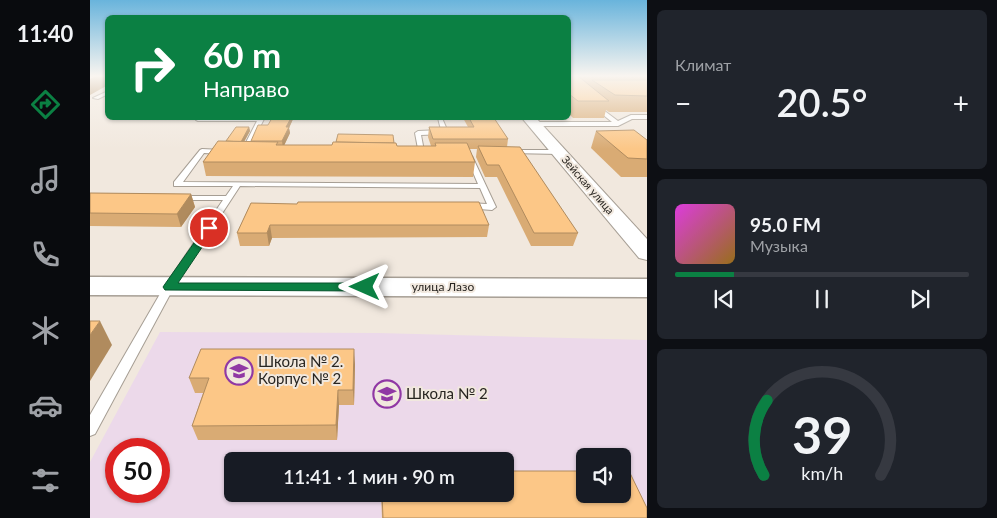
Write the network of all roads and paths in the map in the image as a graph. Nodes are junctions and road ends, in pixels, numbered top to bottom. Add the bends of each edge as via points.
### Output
1 (591, 102) edge
2 (647, 117) edge
3 (260, 120) edge
4 (441, 120) edge
5 (532, 121) edge
6 (618, 124) junction
7 (236, 152) junction
8 (254, 152) edge
9 (459, 152) edge
10 (468, 152) junction
11 (477, 152) edge
12 (505, 152) edge
13 (560, 152) junction
14 (411, 153) edge
15 (421, 153) junction
16 (430, 153) edge
17 (238, 184) junction
18 (482, 186) junction
19 (170, 198) edge
20 (230, 198) junction
21 (463, 206) edge
22 (647, 253) edge
23 (90, 286) edge
24 (169, 287) junction
25 (647, 288) edge
26 (91, 425) edge

1 - 6 lane
2 - 6 lane via 631,117
3 - 7 lane
4 - 15 lane via 446,132 418,133
5 - 6 lane
5 - 13 street, Зейская улица
7 - 8 lane
7 - 17 lane via 202,151 177,184
9 - 10 lane
10 - 11 lane
10 - 18 lane
12 - 13 lane
13 - 22 street, Зейская улица
14 - 15 lane
15 - 16 lane
17 - 18 lane
17 - 20 lane
18 - 21 lane via 492,206
19 - 20 lane
20 - 24 lane
23 - 24 main road, улица Лазо
24 - 25 main road, улица Лазо
24 - 26 lane

